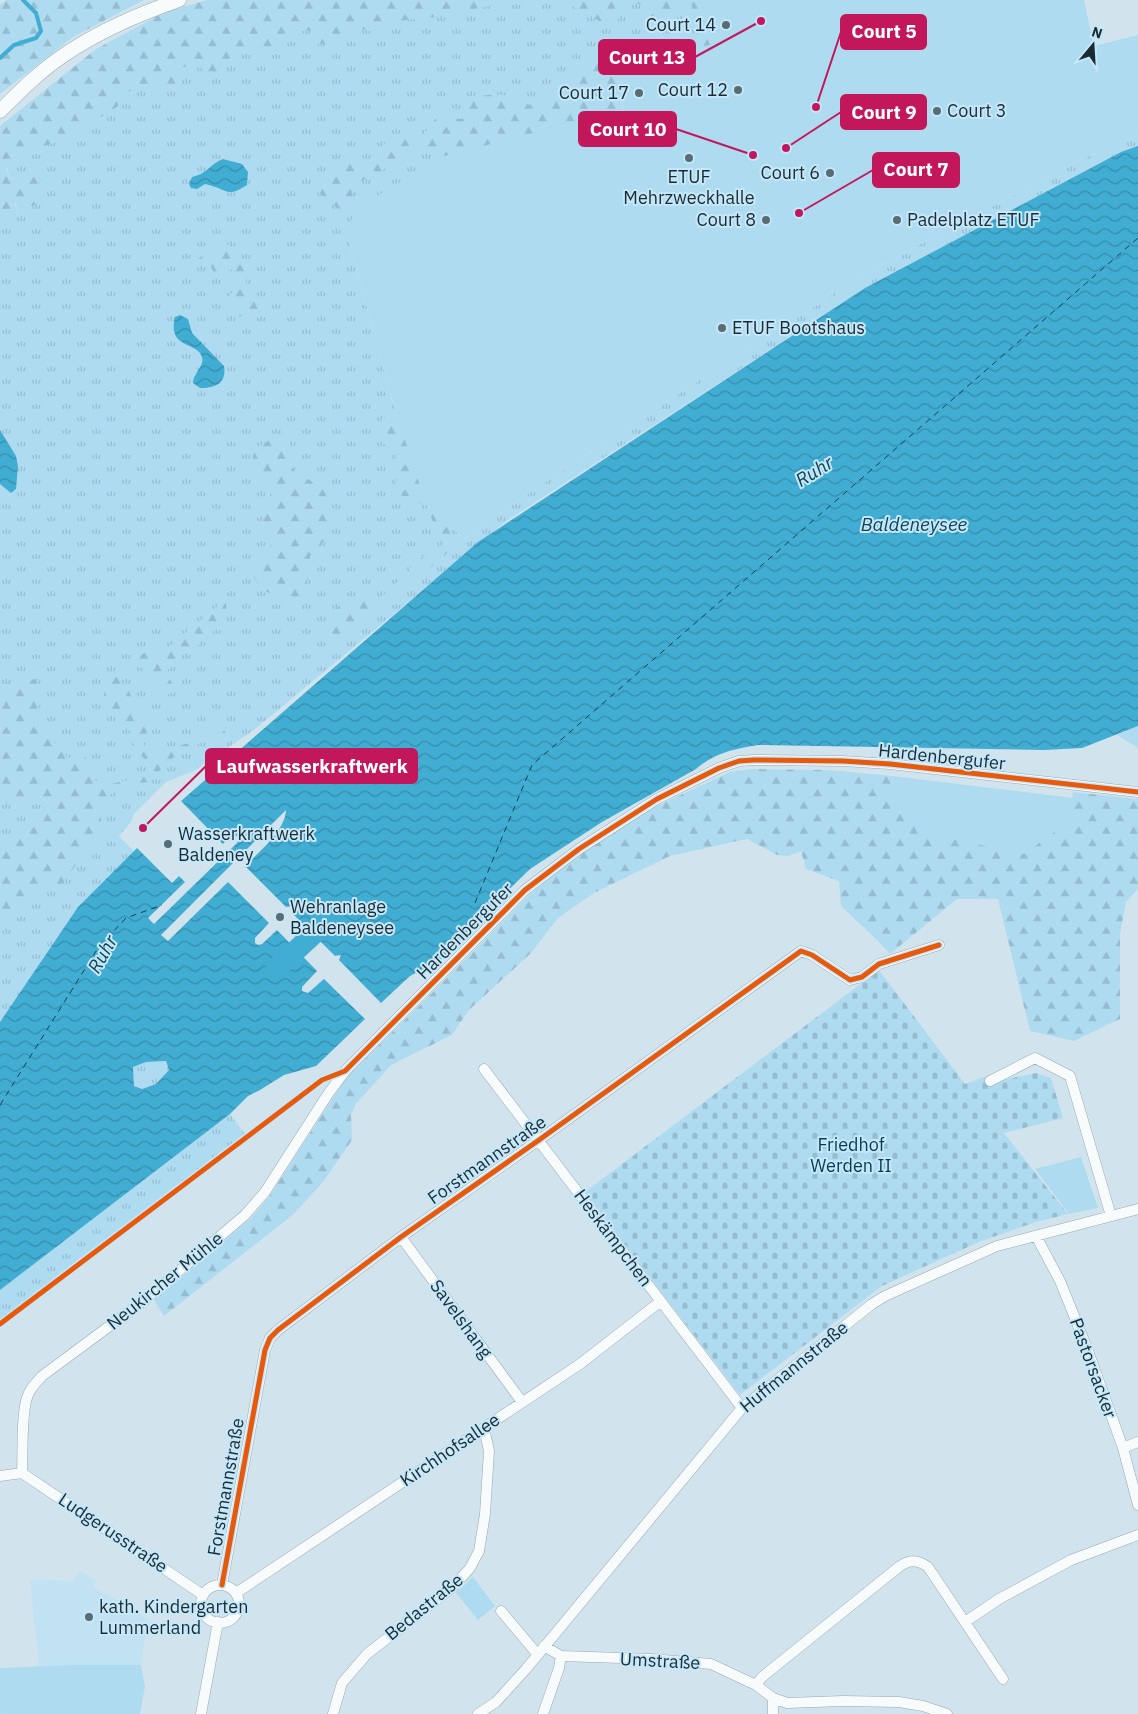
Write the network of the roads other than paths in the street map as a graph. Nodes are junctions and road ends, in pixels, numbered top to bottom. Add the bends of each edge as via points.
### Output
1 (179, 0) edge
2 (0, 111) edge
3 (1138, 791) edge
4 (939, 944) dead end
5 (484, 1069) dead end
6 (345, 1071) joint
7 (990, 1081) dead end
8 (538, 1140) junction
9 (1138, 1209) edge
10 (1111, 1216) junction
11 (401, 1236) junction
12 (1036, 1236) junction
13 (660, 1301) junction
14 (522, 1402) junction
15 (742, 1408) junction
16 (484, 1428) junction
17 (1138, 1442) edge
18 (1123, 1448) junction
19 (22, 1472) junction
20 (0, 1476) edge
21 (1138, 1505) edge
22 (1138, 1535) edge
23 (222, 1585) junction
24 (236, 1593) junction
25 (203, 1595) junction
26 (501, 1611) dead end
27 (218, 1622) junction
28 (965, 1622) junction
29 (544, 1646) junction
30 (538, 1654) junction
31 (561, 1656) junction
32 (1003, 1679) dead end
33 (756, 1685) junction
34 (773, 1698) junction
35 (201, 1714) edge
36 (333, 1714) edge
37 (478, 1714) edge
38 (543, 1714) edge
39 (773, 1714) edge
40 (947, 1714) edge

1 - 2 main road via 101,33 64,54
3 - 6 street, Hardenbergufer via 843,761 754,760 718,768 641,809 579,849 525,890
4 - 8 street, Forstmannstraße via 879,964 862,977 850,980 801,951
5 - 8 street, Heskämpchen
6 - 19 street, Neukircher Mühle via 265,1192 245,1215 146,1299 42,1376 32,1387 25,1410
7 - 10 street via 1035,1058 1070,1076
8 - 11 street, Forstmannstraße
8 - 13 street, Heskämpchen
9 - 10 street, Huffmannstraße
10 - 12 street, Huffmannstraße
11 - 14 street, Savelshang
11 - 23 street, Forstmannstraße via 270,1338 265,1350
12 - 15 street, Huffmannstraße via 997,1246 878,1300
12 - 18 street, Pastorsacker via 1060,1280
13 - 14 street, Kirchhofsallee via 580,1364
13 - 15 street, Heskämpchen
14 - 16 street, Kirchhofsallee
15 - 29 street, Huffmannstraße
16 - 24 street, Kirchhofsallee
16 - 36 street, Bedastraße via 489,1452 479,1551 470,1568 453,1587 367,1654 342,1683
17 - 18 street
18 - 21 street, Pastorsacker
19 - 20 street
19 - 25 street, Ludgerusstraße
22 - 28 street via 1071,1560 998,1598
23 - 24 street
23 - 25 street via 208,1589
24 - 27 street via 239,1606 236,1613 232,1619
25 - 27 street via 203,1612
26 - 30 street
27 - 35 street
28 - 32 street
28 - 33 street via 928,1567 916,1562 904,1563
29 - 30 street, Huffmannstraße
29 - 31 street, Umstraße
30 - 37 street, Huffmannstraße via 496,1702
31 - 33 street, Umstraße via 712,1664
31 - 38 street
33 - 34 street, Umstraße
34 - 39 street
34 - 40 street, Umstraße via 787,1703 842,1700 899,1702

